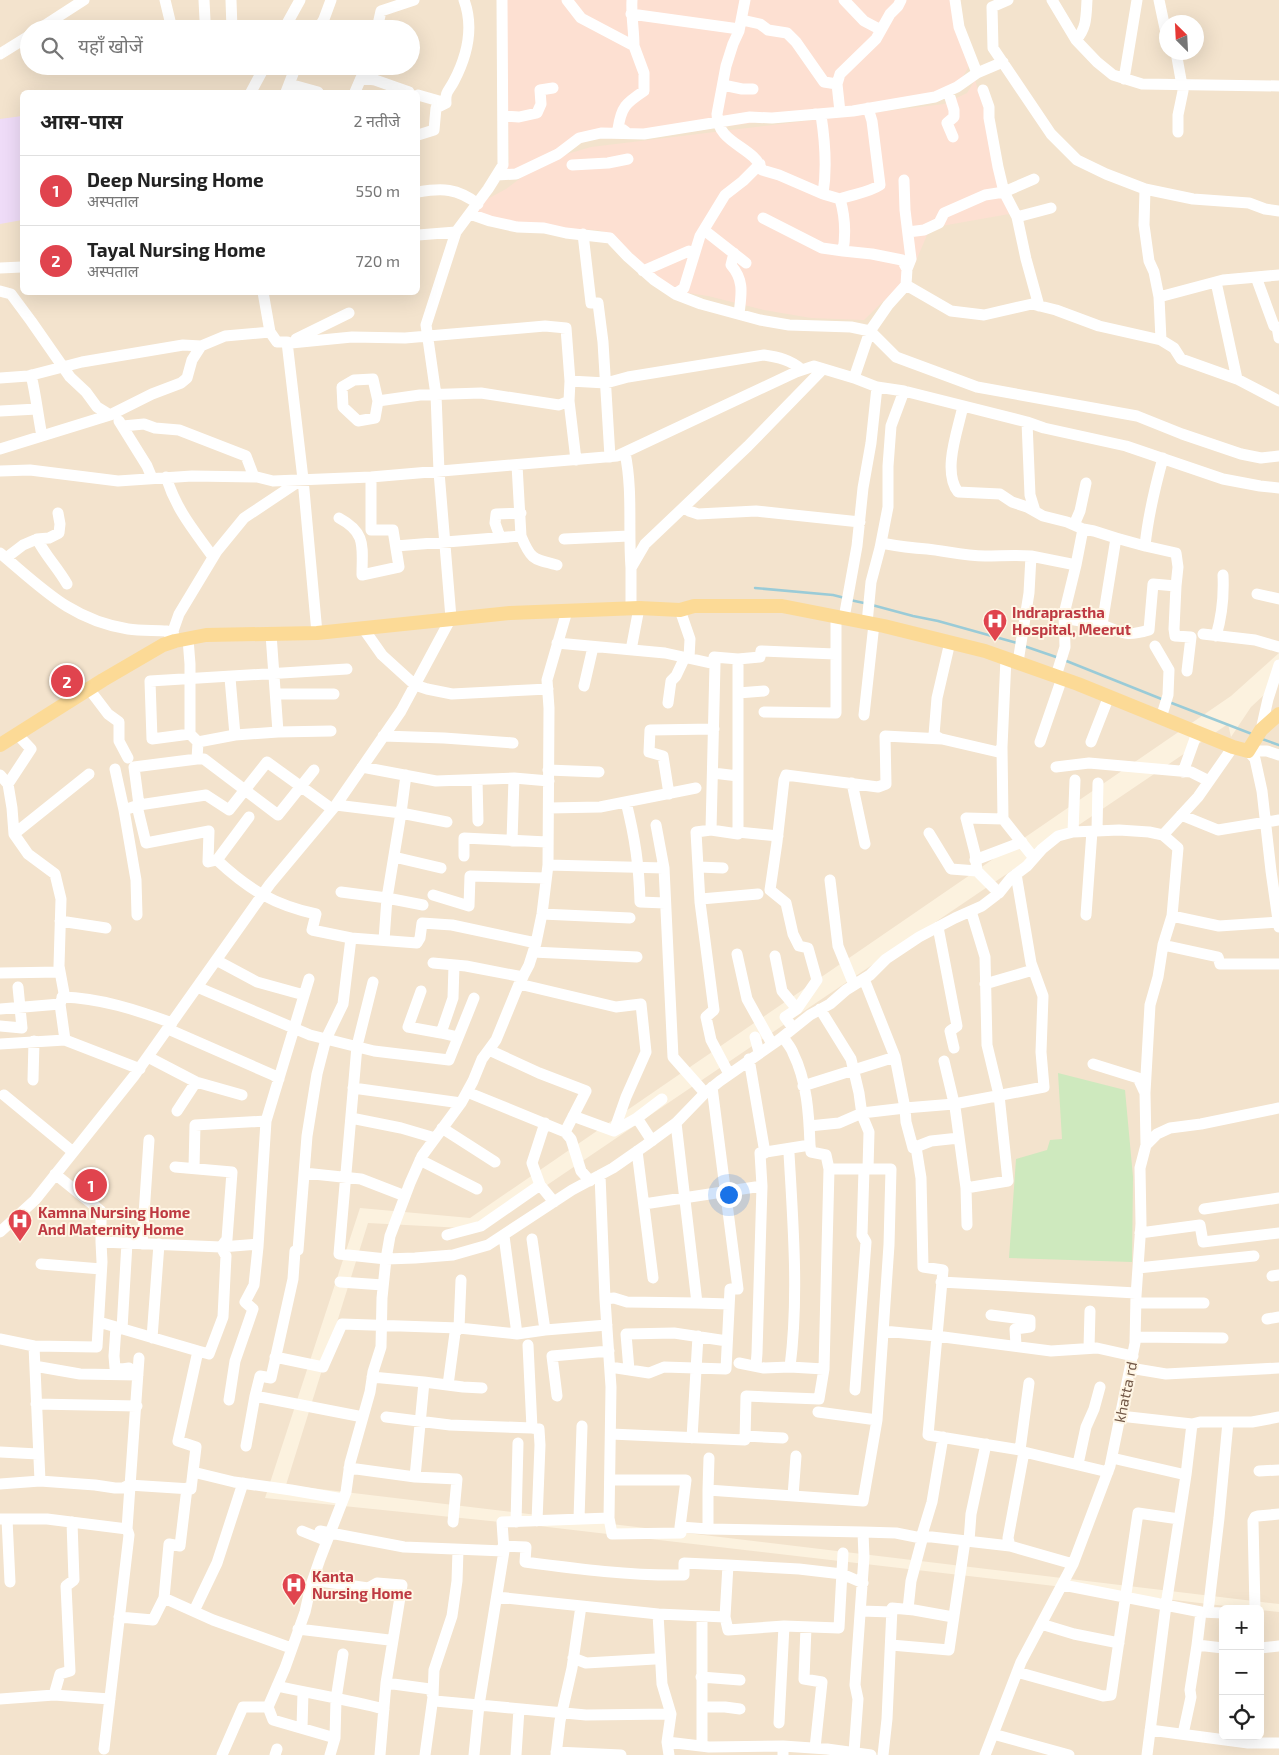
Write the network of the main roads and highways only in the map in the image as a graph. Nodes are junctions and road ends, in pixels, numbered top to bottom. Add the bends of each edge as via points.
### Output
1 (1278, 717) edge
2 (0, 745) edge

1 - 2 main road via 1256,738 1233,748 1109,696 985,651 782,606 694,606 680,610 635,608 510,612 317,633 206,635 163,645

